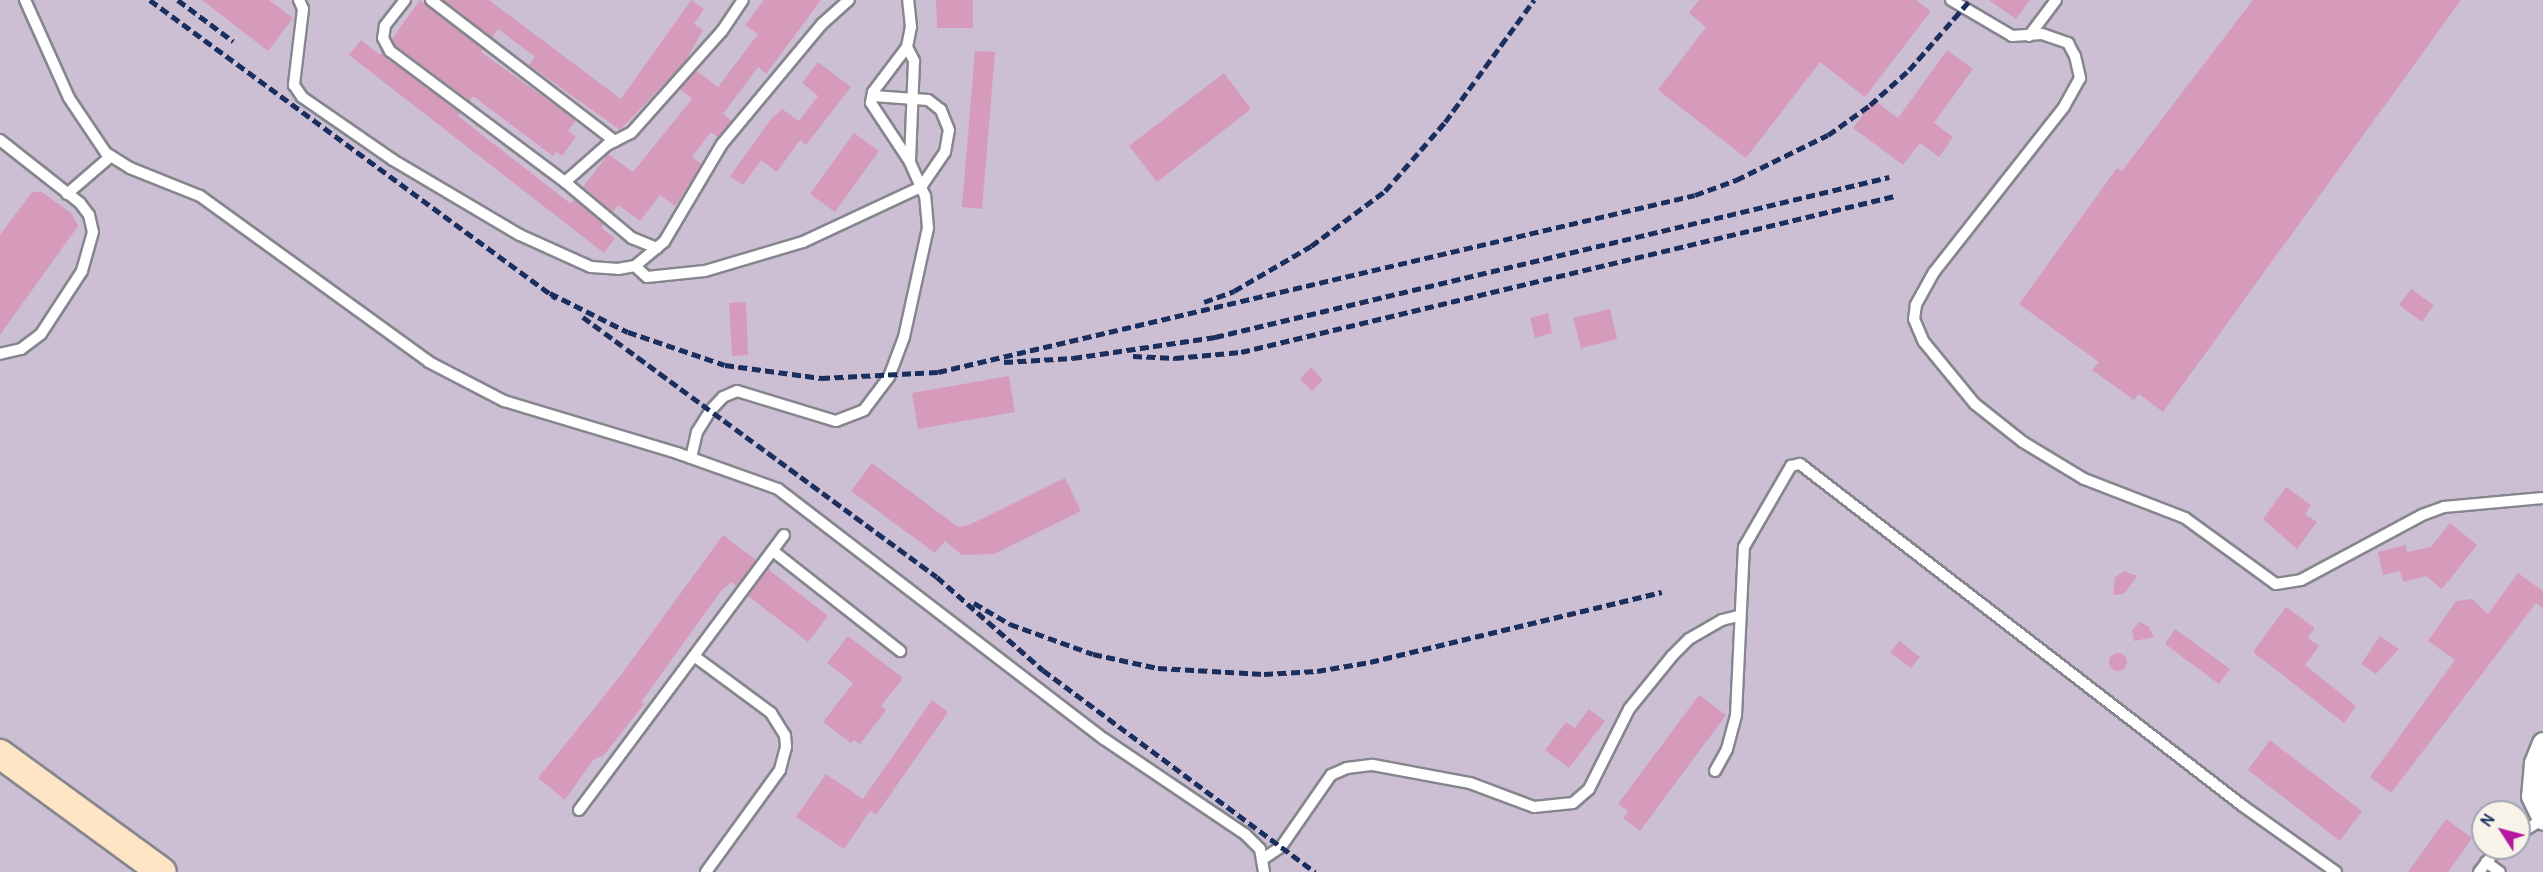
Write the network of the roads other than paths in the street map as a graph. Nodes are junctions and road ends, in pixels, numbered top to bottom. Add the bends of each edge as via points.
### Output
1 (25, 0) edge
2 (299, 0) edge
3 (405, 0) edge
4 (431, 0) edge
5 (743, 0) edge
6 (849, 0) edge
7 (908, 0) edge
8 (1951, 0) edge
9 (2056, 0) edge
10 (2030, 36) junction
11 (907, 47) junction
12 (873, 96) junction
13 (914, 98) junction
14 (0, 140) edge
15 (615, 141) junction
16 (111, 156) junction
17 (910, 162) junction
18 (566, 182) junction
19 (921, 187) junction
20 (67, 194) junction
21 (657, 248) junction
22 (635, 266) junction
23 (0, 354) edge
24 (691, 458) junction
25 (2543, 498) edge
26 (784, 535) dead end
27 (773, 551) junction
28 (1738, 616) junction
29 (900, 651) dead end
30 (694, 656) junction
31 (2543, 743) edge
32 (0, 754) edge
33 (1715, 771) dead end
34 (579, 810) dead end
35 (2543, 819) edge
36 (1263, 859) junction
37 (2486, 862) joint
38 (162, 872) edge
39 (706, 872) edge
40 (1264, 872) edge
41 (2336, 872) edge
42 (2479, 872) edge
43 (2500, 872) edge

1 - 16 lane via 69,98 90,134
2 - 22 lane via 303,9 294,85 302,97 393,160 520,235 591,267
3 - 18 lane via 385,26 383,38 390,51
4 - 15 lane
5 - 15 lane via 722,31 631,133
6 - 21 lane via 822,24 722,144 682,214
7 - 11 lane via 911,27
8 - 10 lane via 2012,36
9 - 10 lane
10 - 25 lane via 2042,34 2068,43 2079,69 2078,85 2028,157 1934,272 1916,305 1914,319 1924,342 1975,404 2023,442 2084,479 2185,518 2276,584 2301,580 2422,514 2444,507
11 - 12 lane
11 - 13 lane via 914,61
12 - 13 lane
12 - 17 lane via 872,103 886,129
13 - 17 lane
13 - 19 lane via 928,100 941,110 949,130 945,152
14 - 20 lane
15 - 18 lane via 591,157
16 - 20 lane
16 - 24 lane via 130,168 200,195 429,362 504,401
17 - 19 lane
18 - 21 lane via 632,238
19 - 22 lane via 803,242 705,271 647,277
19 - 24 lane via 928,228 904,338 889,377 864,410 836,421 737,391 710,411 697,432
20 - 23 lane via 89,215 93,232 82,271 41,334 21,349
21 - 22 lane
24 - 36 lane via 778,489 795,500 1104,739 1245,834 1260,849
26 - 27 lane
27 - 29 lane
27 - 30 lane
28 - 33 lane via 1736,716 1727,749
28 - 36 lane via 1722,620 1689,639 1672,656 1629,709 1589,789 1573,803 1534,807 1470,783 1373,765 1347,768 1331,775 1281,847
28 - 41 lane via 1744,547 1791,466 1800,464 2243,806
30 - 34 lane
30 - 39 lane via 771,713 784,735 786,747 780,770
31 - 35 street via 2535,763 2532,796
32 - 38 street
36 - 40 lane
37 - 42 lane
37 - 43 lane

